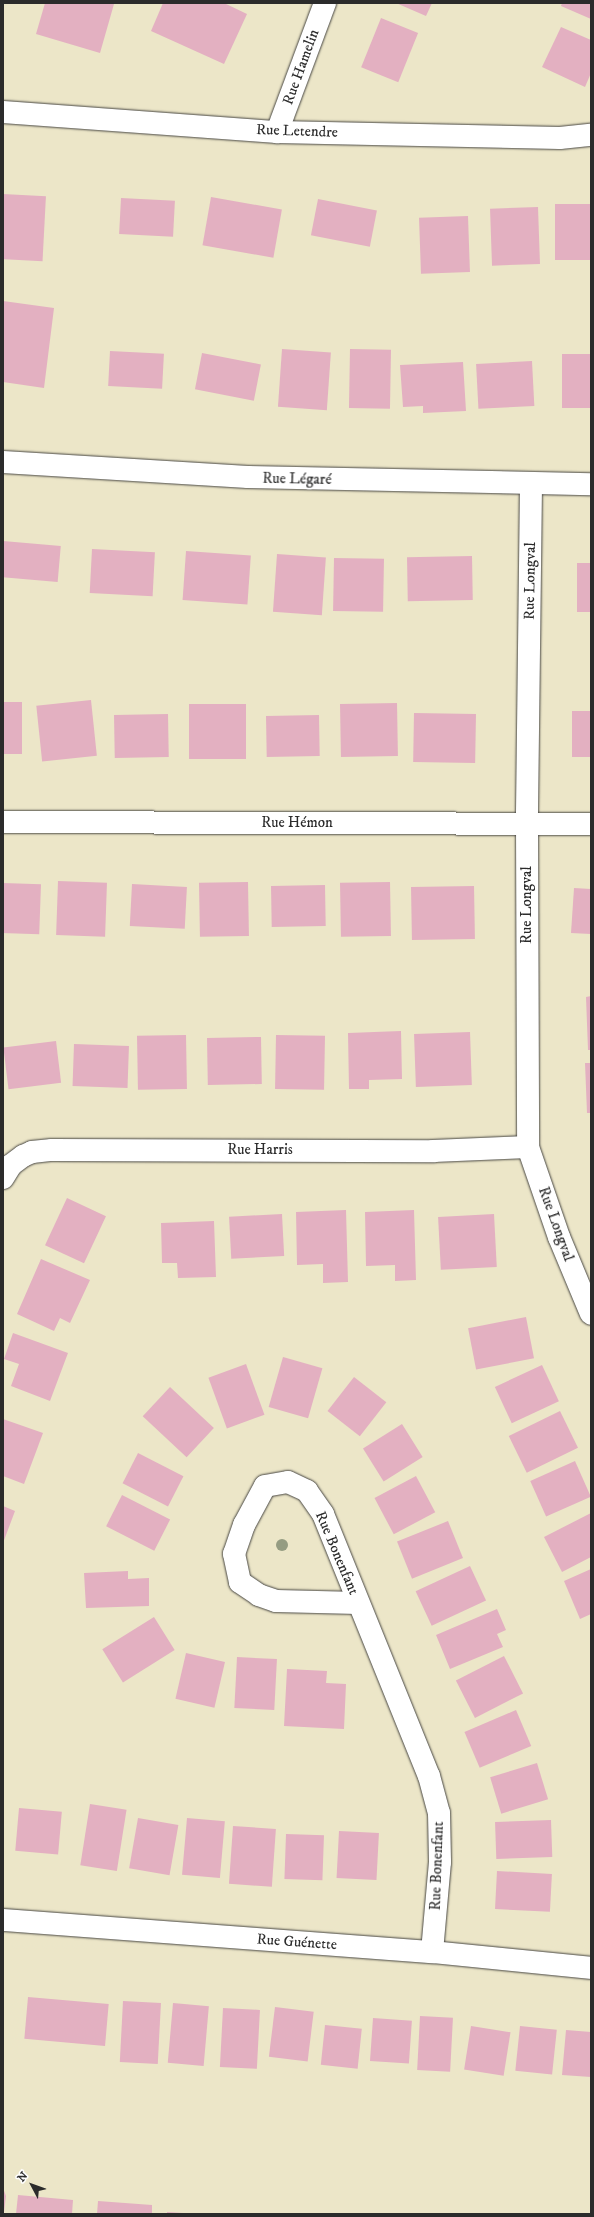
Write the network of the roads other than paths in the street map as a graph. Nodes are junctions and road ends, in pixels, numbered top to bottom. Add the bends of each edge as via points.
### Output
1 (325, 3) edge
2 (3, 112) edge
3 (277, 132) junction
4 (591, 135) edge
5 (3, 462) edge
6 (531, 484) junction
7 (591, 484) edge
8 (3, 822) edge
9 (526, 823) junction
10 (591, 824) edge
11 (528, 1147) junction
12 (3, 1178) edge
13 (591, 1314) edge
14 (358, 1603) junction
15 (3, 1920) edge
16 (432, 1952) junction
17 (591, 1968) edge

1 - 3 street, Rue Hamelin
2 - 3 street, Rue Letendre
3 - 4 street, Rue Letendre via 560,138
5 - 6 street, Rue Légaré via 248,478
6 - 7 street, Rue Légaré
6 - 9 street, Rue Longval
8 - 9 street, Rue Hémon
9 - 10 street, Rue Hémon
9 - 11 street, Rue Longval
11 - 12 street, Rue Harris via 433,1151 52,1150 32,1152 23,1156 11,1164
11 - 13 street, Rue Longval via 559,1237
14 - 14 street, Rue Bonenfant via 323,1514 308,1491 288,1482 265,1486 244,1525 234,1554 240,1582 276,1601
14 - 16 street, Rue Bonenfant via 429,1776 439,1813 440,1862
15 - 16 street, Rue Guénette
16 - 17 street, Rue Guénette

